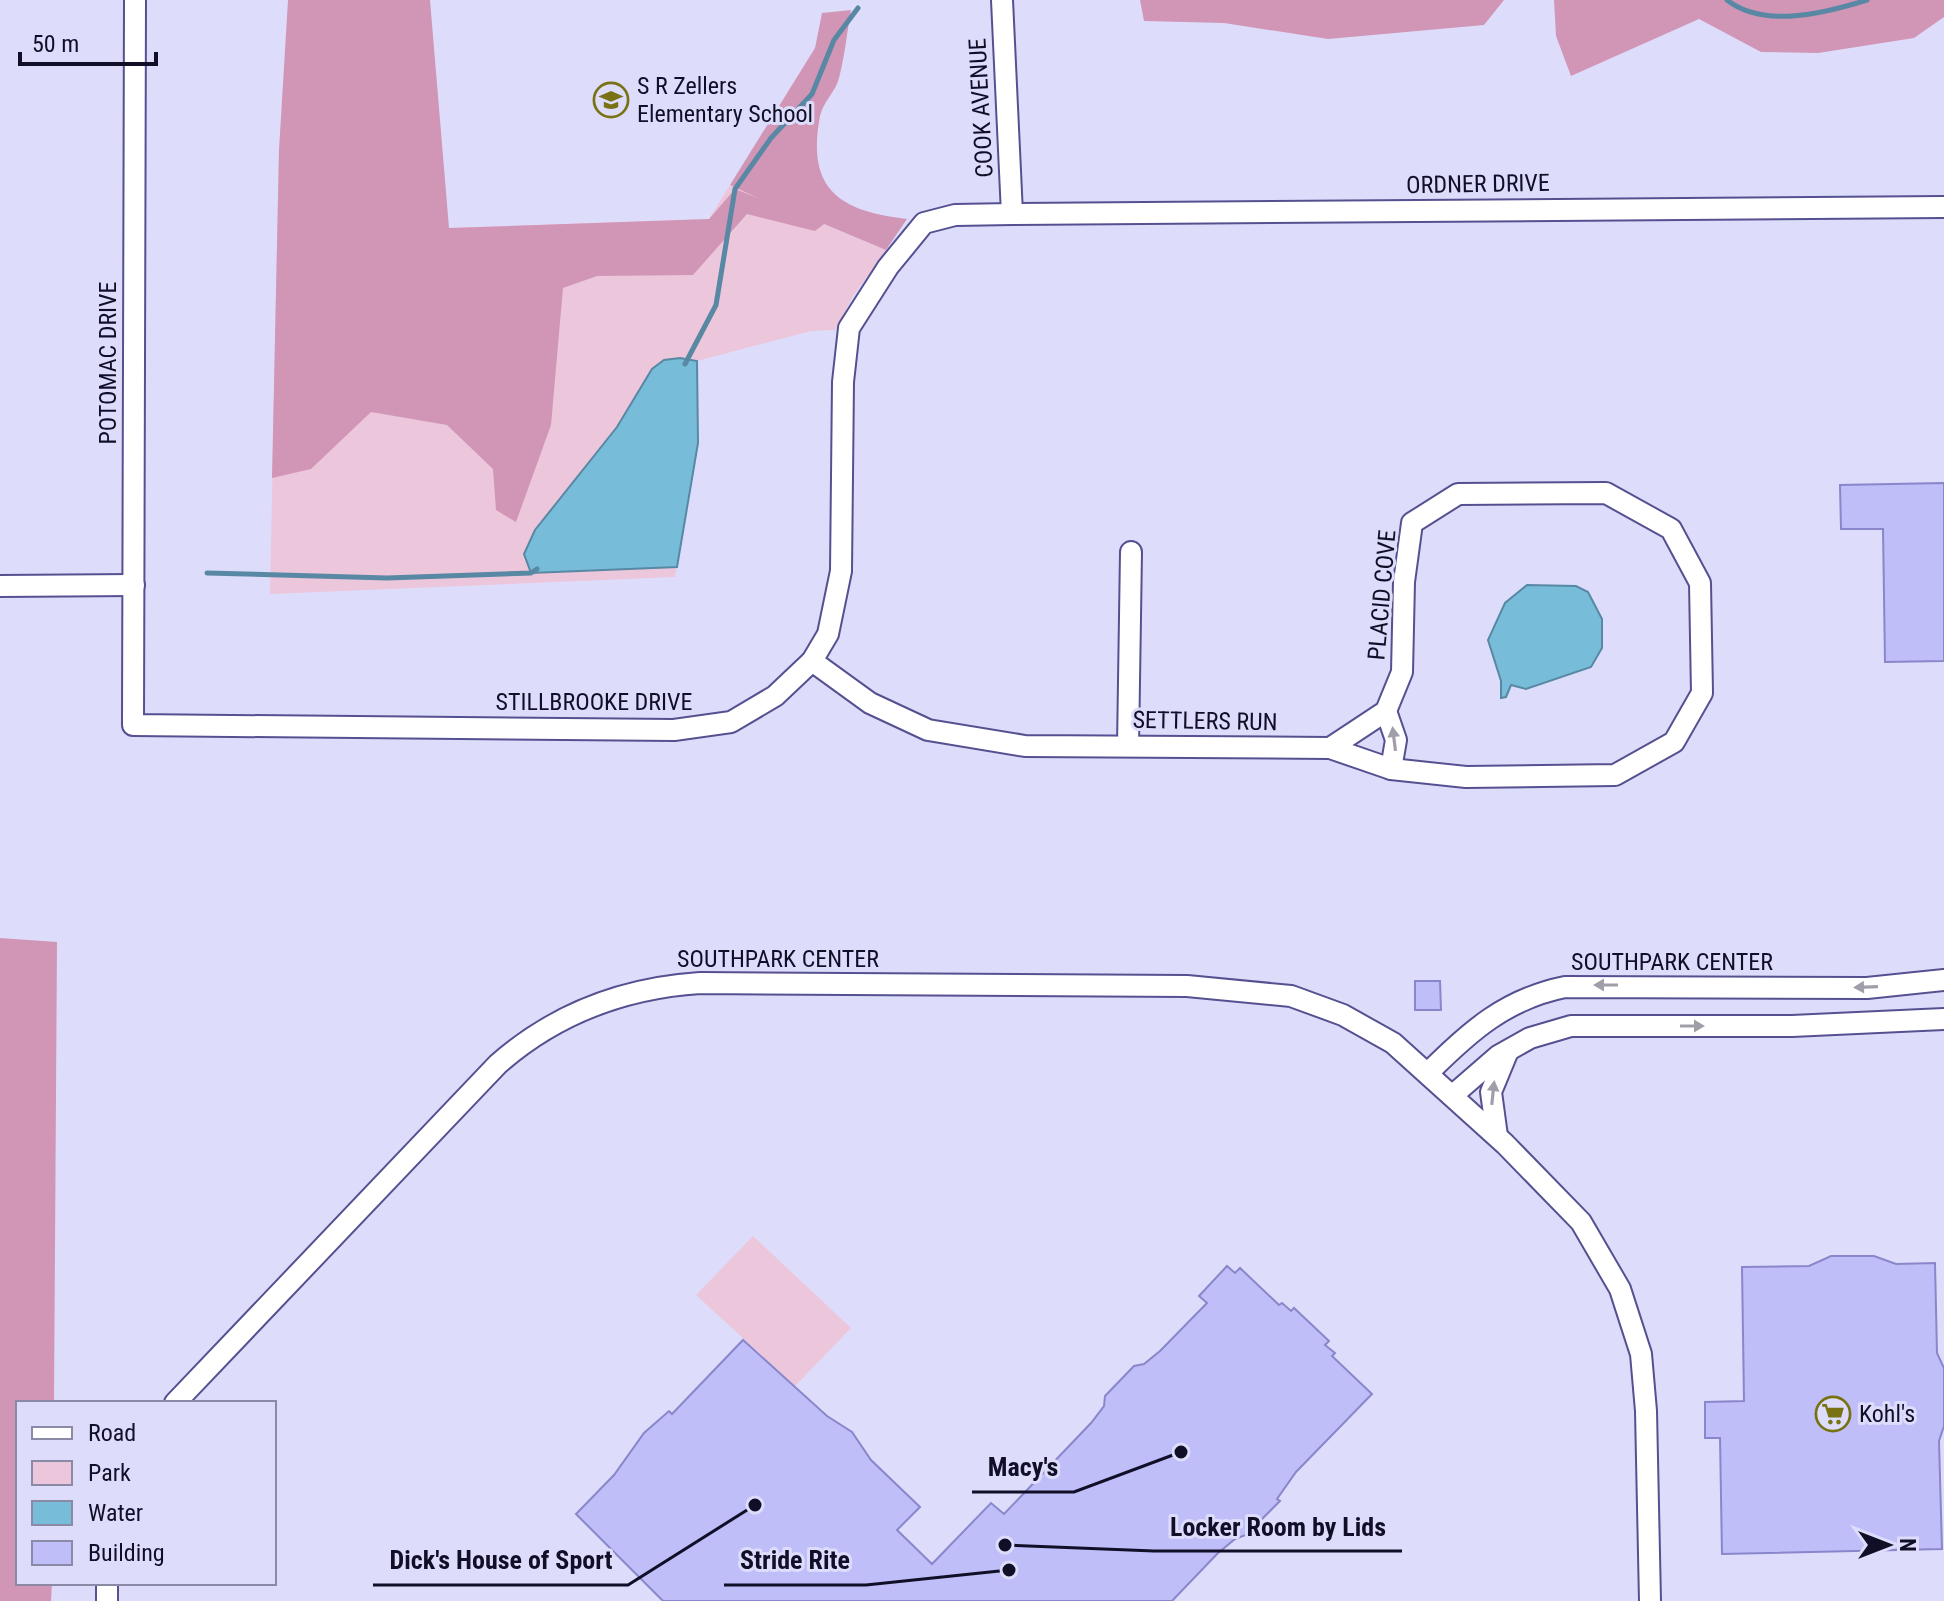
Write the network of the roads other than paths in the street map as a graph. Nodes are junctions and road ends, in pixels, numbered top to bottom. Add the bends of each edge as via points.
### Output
1 (135, 0) edge
2 (1002, 0) edge
3 (1944, 207) edge
4 (1012, 214) junction
5 (1131, 552) dead end
6 (134, 585) junction
7 (0, 586) edge
8 (812, 661) junction
9 (1386, 711) junction
10 (133, 725) joint
11 (1128, 746) junction
12 (1330, 748) junction
13 (1391, 769) junction
14 (1615, 775) joint
15 (1944, 980) edge
16 (1944, 1019) edge
17 (1508, 1051) junction
18 (1429, 1072) junction
19 (1453, 1095) junction
20 (1497, 1136) junction
21 (177, 1401) edge
22 (1650, 1601) edge

1 - 6 street, POTOMAC DRIVE
2 - 4 street, COOK AVENUE
3 - 4 street, ORDNER DRIVE
4 - 8 street, STILLBROOKE DRIVE via 955,215 924,223 849,328 843,382 841,571 828,634
5 - 11 street
6 - 7 street
6 - 10 street, POTOMAC DRIVE
8 - 10 street, STILLBROOKE DRIVE via 755,710 700,729
8 - 11 street, SETTLERS RUN via 870,703 928,730 1025,746
9 - 12 street
13 -> 9 street via 1396,740
9 - 14 street, PLACID COVE via 1402,672 1404,582 1412,523 1458,494 1606,493 1671,529 1700,583 1702,693 1674,742
11 - 12 street, SETTLERS RUN
12 - 13 street, SETTLERS RUN
13 - 14 street, SETTLERS RUN via 1466,777
15 -> 18 street, SOUTHPARK CENTER via 1867,988 1565,987 1491,1015
17 -> 16 street via 1550,1031 1581,1025 1792,1026
17 - 19 street
20 -> 17 street via 1491,1092
18 - 19 street, SOUTHPARK CENTER
18 - 21 street, SOUTHPARK CENTER via 1393,1043 1325,1007 1291,996 1221,987 708,983 619,996 550,1026 498,1064
19 - 20 street, SOUTHPARK CENTER
20 - 22 street, SOUTHPARK CENTER via 1581,1222 1611,1268 1631,1318 1645,1393

